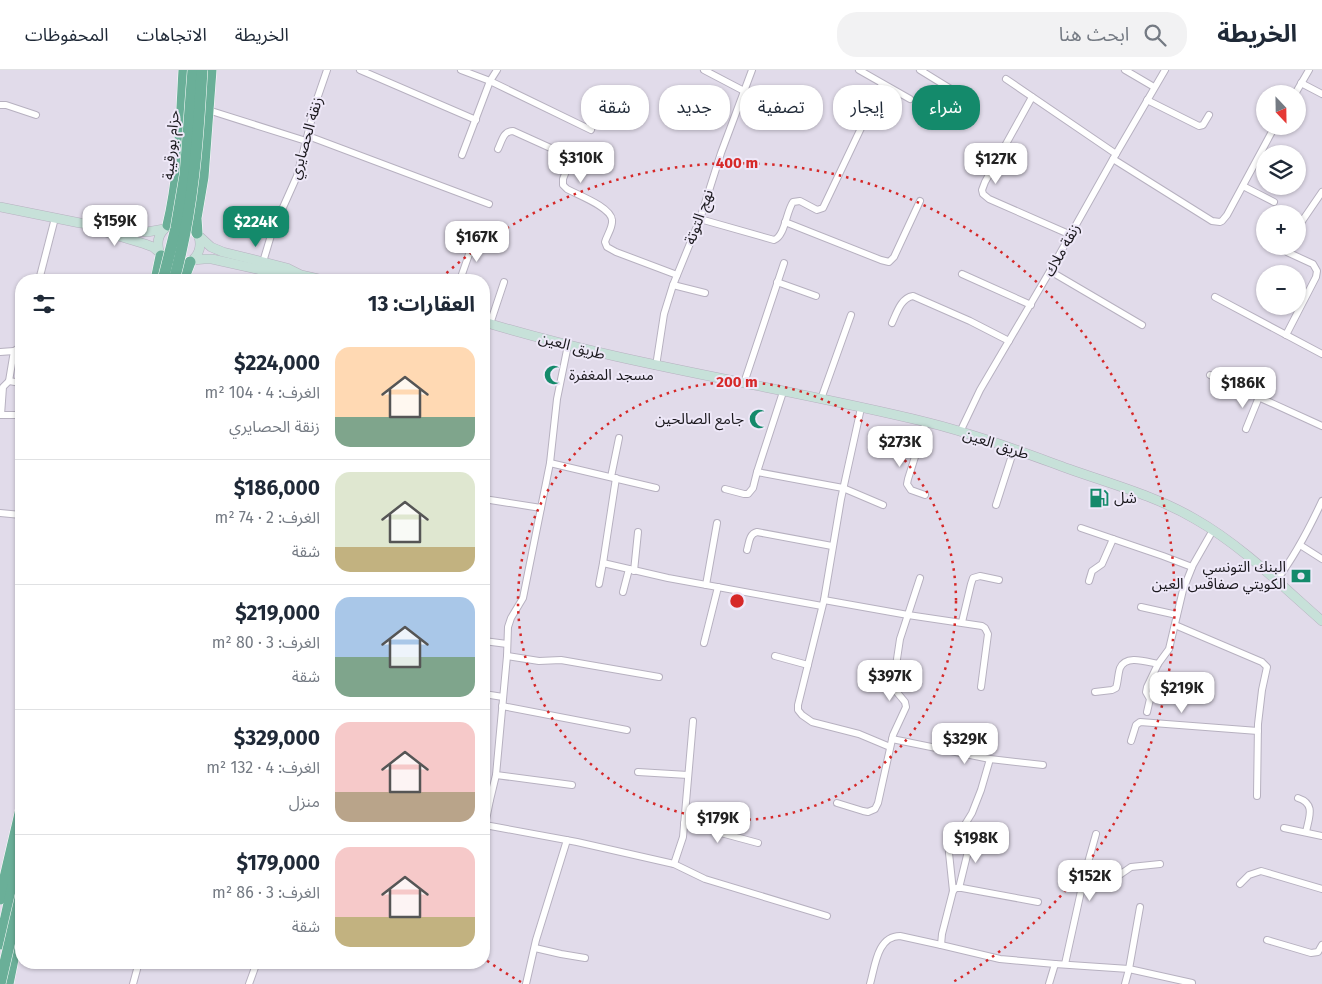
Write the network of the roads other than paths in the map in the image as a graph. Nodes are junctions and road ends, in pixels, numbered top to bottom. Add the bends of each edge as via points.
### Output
1 (184, 70) edge
2 (193, 70) edge
3 (202, 70) edge
4 (211, 70) edge
5 (327, 70) edge
6 (360, 70) edge
7 (461, 70) edge
8 (497, 70) edge
9 (704, 70) edge
10 (752, 70) edge
11 (859, 70) edge
12 (920, 70) edge
13 (1125, 70) edge
14 (1165, 70) edge
15 (1310, 70) edge
16 (1006, 79) dead end
17 (490, 81) junction
18 (1301, 83) joint
19 (882, 84) junction
20 (746, 85) edge
21 (945, 85) edge
22 (1154, 88) junction
23 (740, 89) edge
24 (1322, 94) edge
25 (1032, 97) junction
26 (910, 99) dead end
27 (1147, 100) junction
28 (740, 102) edge
29 (0, 105) edge
30 (208, 110) junction
31 (1209, 114) dead end
32 (36, 115) dead end
33 (476, 120) junction
34 (581, 125) edge
35 (1270, 135) edge
36 (307, 138) junction
37 (498, 149) dead end
38 (462, 155) dead end
39 (1114, 157) junction
40 (1242, 186) junction
41 (1322, 192) edge
42 (920, 201) dead end
43 (1274, 202) dead end
44 (489, 204) dead end
45 (0, 207) edge
46 (1306, 215) edge
47 (55, 218) junction
48 (700, 218) junction
49 (785, 222) junction
50 (80, 224) junction
51 (166, 227) junction
52 (198, 234) junction
53 (1071, 235) junction
54 (474, 240) dead end
55 (160, 254) junction
56 (1293, 255) edge
57 (191, 261) junction
58 (263, 262) junction
59 (784, 263) dead end
60 (1050, 271) junction
61 (41, 274) edge
62 (157, 274) edge
63 (164, 274) edge
64 (175, 274) edge
65 (186, 274) edge
66 (280, 274) edge
67 (296, 274) edge
68 (462, 274) edge
69 (962, 274) dead end
70 (677, 275) junction
71 (504, 282) dead end
72 (776, 282) junction
73 (673, 285) junction
74 (705, 293) dead end
75 (816, 296) dead end
76 (1215, 298) dead end
77 (1030, 305) junction
78 (851, 315) dead end
79 (490, 316) edge
80 (892, 323) dead end
81 (490, 324) edge
82 (1142, 325) dead end
83 (1286, 335) junction
84 (1009, 341) junction
85 (568, 345) junction
86 (15, 350) edge
87 (0, 352) edge
88 (1322, 354) edge
89 (15, 360) edge
90 (656, 366) junction
91 (1210, 375) dead end
92 (9, 381) junction
93 (15, 382) edge
94 (744, 383) junction
95 (783, 392) junction
96 (1259, 397) junction
97 (821, 399) junction
98 (861, 408) junction
99 (15, 415) edge
100 (926, 422) junction
101 (1322, 426) edge
102 (1246, 429) dead end
103 (960, 432) junction
104 (619, 438) dead end
105 (1014, 449) junction
106 (550, 463) junction
107 (757, 472) junction
108 (614, 477) junction
109 (656, 488) dead end
110 (844, 488) junction
111 (725, 489) dead end
112 (925, 495) dead end
113 (490, 500) edge
114 (1322, 501) edge
115 (883, 505) dead end
116 (996, 505) dead end
117 (541, 508) junction
118 (0, 514) edge
119 (15, 515) edge
120 (717, 523) dead end
121 (1081, 528) dead end
122 (1213, 530) junction
123 (638, 532) dead end
124 (1113, 539) junction
125 (1300, 545) junction
126 (832, 546) junction
127 (747, 550) dead end
128 (1322, 559) edge
129 (604, 563) junction
130 (1192, 567) junction
131 (632, 570) junction
132 (920, 578) dead end
133 (999, 580) dead end
134 (1089, 581) dead end
135 (1276, 581) junction
136 (599, 584) dead end
137 (706, 585) junction
138 (718, 587) junction
139 (623, 592) dead end
140 (823, 603) junction
141 (1141, 607) dead end
142 (908, 615) junction
143 (1177, 615) junction
144 (1322, 621) edge
145 (962, 622) junction
146 (1175, 625) junction
147 (490, 643) edge
148 (704, 643) dead end
149 (507, 644) junction
150 (507, 656) junction
151 (775, 656) dead end
152 (1158, 664) junction
153 (808, 665) junction
154 (659, 677) dead end
155 (981, 687) dead end
156 (1095, 692) dead end
157 (490, 695) edge
158 (503, 697) junction
159 (502, 706) junction
160 (1147, 712) dead end
161 (693, 721) dead end
162 (627, 730) dead end
163 (1258, 731) junction
164 (892, 739) junction
165 (1131, 741) dead end
166 (890, 747) junction
167 (990, 759) junction
168 (1043, 766) dead end
169 (638, 772) dead end
170 (496, 775) junction
171 (688, 775) junction
172 (572, 785) dead end
173 (490, 791) edge
174 (1257, 796) dead end
175 (1298, 798) dead end
176 (837, 803) dead end
177 (684, 823) junction
178 (490, 827) edge
179 (1284, 828) dead end
180 (1306, 832) junction
181 (15, 834) edge
182 (1096, 834) dead end
183 (972, 835) dead end
184 (1322, 836) edge
185 (567, 840) junction
186 (758, 843) dead end
187 (674, 864) junction
188 (1160, 864) dead end
189 (1085, 873) junction
190 (15, 876) edge
191 (1240, 884) dead end
192 (956, 889) junction
193 (1322, 889) edge
194 (0, 899) edge
195 (1038, 902) dead end
196 (1140, 907) dead end
197 (827, 916) dead end
198 (15, 920) edge
199 (1267, 940) dead end
200 (0, 944) edge
201 (941, 945) junction
202 (1322, 945) edge
203 (15, 947) edge
204 (534, 948) junction
205 (584, 958) dead end
206 (1055, 964) junction
207 (1065, 964) junction
208 (137, 969) edge
209 (254, 969) edge
210 (1129, 969) junction
211 (0, 977) edge
212 (1192, 983) edge
213 (0, 984) edge
214 (7, 984) edge
215 (133, 984) edge
216 (249, 984) edge
217 (526, 984) edge
218 (870, 984) edge
219 (1049, 984) edge
220 (1125, 984) edge

1 - 51 highway via 179,147 171,212
2 - 63 highway, حزام بورقيبة, bridge via 185,175
3 - 64 highway, حزام بورقيبة, bridge via 194,176
4 - 30 highway
5 - 36 street, زنقة الحصايري
6 - 33 street
7 - 17 street
8 - 17 street
9 - 23 street
10 - 20 street, نهج التوتة
11 - 19 street
12 - 21 street
13 - 22 street
14 - 22 street, زنقة ملاك
15 - 18 street
16 - 25 street
17 - 33 street
17 - 34 street
18 - 24 street
19 - 26 street
19 - 49 street via 823,208 817,210 795,201
22 - 27 street, زنقة ملاك
25 - 39 street
25 - 53 street via 985,182 982,194
27 - 31 street via 1198,126 1203,125
27 - 39 street, زنقة ملاك
28 - 48 street, نهج التوتة
29 - 32 street
30 - 36 street
30 - 52 highway via 197,212
33 - 38 street
35 - 40 street
36 - 44 street
36 - 58 street, زنقة الحصايري via 297,176 272,232
37 - 70 street via 504,135 513,131 566,155 570,164 563,185 607,210 612,217 604,242 607,247
39 - 40 street via 1215,222 1226,217
39 - 53 street, زنقة ملاك
40 - 43 street
41 - 46 street
42 - 49 street via 889,262
45 - 47 main road
47 - 50 main road
47 - 61 street
48 - 49 street via 774,240 779,237
48 - 70 street, نهج التوتة
50 - 51 main road via 147,232
50 - 55 main road via 145,244
51 - 52 main road via 182,222
51 - 55 main road via 158,237
52 - 57 main road via 200,249
52 - 58 main road via 211,247
53 - 60 street, زنقة ملاك
54 - 68 street
55 - 57 main road via 173,265
55 - 62 highway
56 - 83 street via 1313,264 1317,271
57 - 65 highway
57 - 66 main road via 212,259
58 - 67 main road via 287,268
59 - 72 street
60 - 77 street, زنقة ملاك
60 - 82 street
69 - 77 street
70 - 73 street, نهج التوتة
71 - 79 street
72 - 75 street
72 - 94 street
73 - 74 street
73 - 90 street, نهج التوتة via 664,314
76 - 83 street
77 - 84 street, زنقة ملاك
78 - 97 street
80 - 84 street via 903,300 913,296
81 - 85 main road, طريق العين
83 - 88 street
84 - 103 street, زنقة ملاك
85 - 90 main road, طريق العين
85 - 106 street via 557,399
86 - 87 street
89 - 92 street
90 - 94 main road, طريق العين
91 - 96 street
92 - 93 street
92 - 99 street via 3,387 1,415
94 - 95 main road, طريق العين
95 - 97 main road, طريق العين
95 - 107 street
96 - 101 street
96 - 102 street
97 - 98 main road, طريق العين
98 - 100 main road, طريق العين
98 - 110 street
100 - 103 main road, طريق العين
100 - 112 street via 907,484 911,490
103 - 105 main road, طريق العين
104 - 108 street
105 - 116 street
105 - 122 main road, طريق العين via 1159,501
106 - 108 street
106 - 117 street
107 - 110 street
107 - 111 street via 748,494
108 - 109 street
108 - 129 street
110 - 115 street
110 - 126 street
113 - 117 street
114 - 125 street
117 - 149 street via 523,598 509,623
118 - 119 street
120 - 137 street
121 - 124 street
122 - 130 street
122 - 135 main road, طريق العين
123 - 131 street
124 - 130 street
124 - 134 street via 1102,564 1092,571
125 - 128 street
125 - 135 street
126 - 127 street via 757,532 751,536
126 - 140 street
129 - 131 street
129 - 136 street
130 - 143 street
131 - 137 street
131 - 139 street
132 - 142 street
133 - 145 street via 974,578
135 - 144 main road, طريق العين
137 - 138 street
138 - 140 street
138 - 148 street
140 - 142 street
140 - 153 street
141 - 143 street
142 - 145 street
142 - 164 street via 900,639 894,679 895,690 906,706
143 - 146 street
145 - 155 street via 982,626 987,631
146 - 152 street via 1169,649
146 - 163 street via 1266,666
147 - 149 street
149 - 150 street
150 - 154 street via 539,661 561,660
150 - 158 street
151 - 153 street
152 - 156 street via 1127,661 1120,668 1116,688
152 - 160 street via 1146,690 1150,699
153 - 166 street via 798,705 802,715 812,722 860,734
157 - 158 street
158 - 159 street
159 - 162 street
159 - 170 street
161 - 171 street
163 - 165 street via 1140,722
163 - 174 street
164 - 166 street
164 - 167 street
166 - 176 street via 875,809 868,812
167 - 168 street
167 - 192 street via 972,813 950,847
169 - 171 street
170 - 172 street
170 - 173 street
171 - 177 street
175 - 180 street via 1310,808
177 - 186 street
177 - 187 street
178 - 185 street
179 - 180 street
180 - 184 street
181 - 194 highway
182 - 189 street
183 - 192 street
185 - 187 street
185 - 204 street
187 - 197 street via 705,879
188 - 189 street via 1131,867 1118,876
189 - 207 street
190 - 200 highway
191 - 193 street via 1249,875 1261,871
192 - 195 street
192 - 201 street
196 - 210 street
198 - 213 highway, bridge
199 - 202 street via 1311,953 1318,952
201 - 206 street via 1000,959
201 - 218 street via 893,936 880,949
203 - 214 highway
204 - 205 street
204 - 217 street
206 - 207 street
206 - 219 street
207 - 210 street
208 - 215 street
209 - 216 street
210 - 212 street
210 - 220 street
211 - 214 main road

